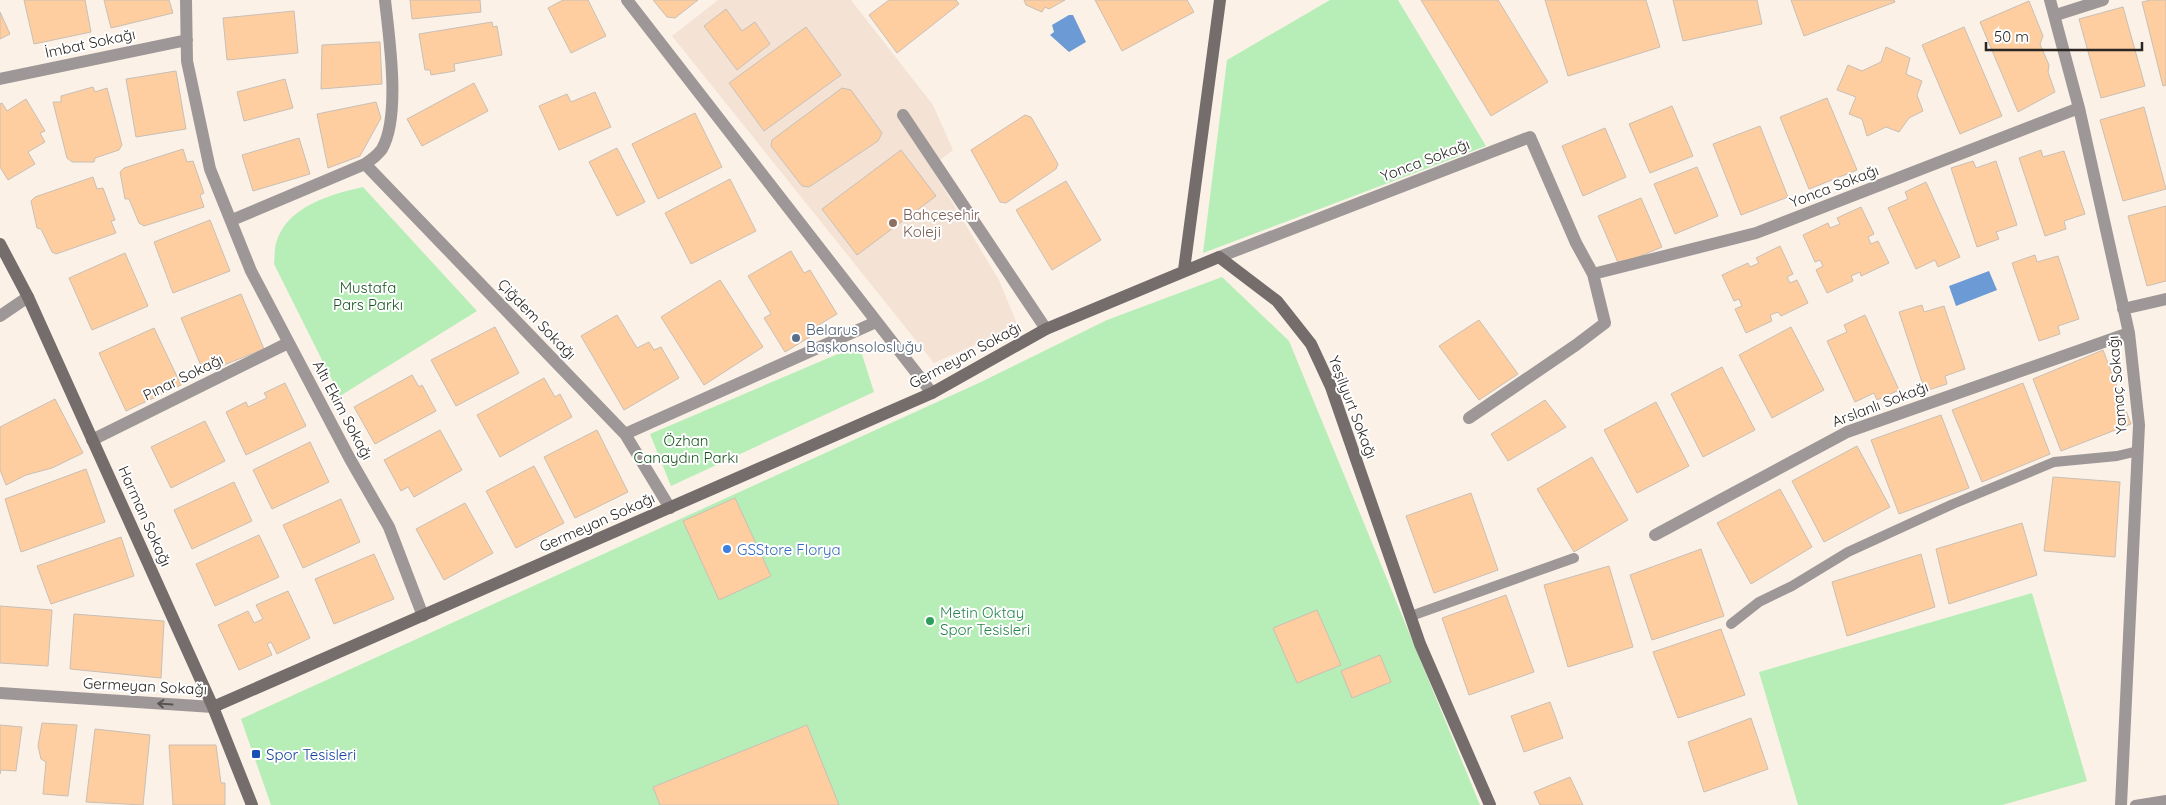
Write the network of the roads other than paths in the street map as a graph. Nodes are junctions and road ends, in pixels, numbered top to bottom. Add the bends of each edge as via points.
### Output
1 (186, 0) edge
2 (385, 0) edge
3 (627, 0) edge
4 (1220, 0) edge
5 (2050, 0) edge
6 (2103, 0) edge
7 (2056, 15) junction
8 (187, 40) junction
9 (0, 79) edge
10 (2079, 108) junction
11 (903, 115) dead end
12 (365, 164) junction
13 (232, 220) junction
14 (0, 244) edge
15 (1219, 257) junction
16 (1184, 270) junction
17 (1593, 274) junction
18 (28, 297) junction
19 (2166, 299) edge
20 (2124, 309) junction
21 (0, 316) edge
22 (876, 322) junction
23 (1046, 329) junction
24 (2130, 333) junction
25 (288, 343) junction
26 (932, 393) junction
27 (1469, 418) dead end
28 (625, 434) junction
29 (92, 440) junction
30 (2138, 450) junction
31 (670, 508) junction
32 (1655, 535) dead end
33 (1574, 558) dead end
34 (423, 616) junction
35 (1411, 616) junction
36 (1730, 624) dead end
37 (0, 693) edge
38 (213, 706) junction
39 (2166, 800) edge
40 (252, 805) edge
41 (1490, 805) edge
42 (2121, 805) edge
43 (2135, 805) edge

1 - 8 street, Altı Ekim Sokağı
2 - 12 street via 392,67 391,118 382,148
3 - 22 street
4 - 16 main road
5 - 7 street, Yamaç Sokağı
6 - 7 street
7 - 10 street, Yamaç Sokağı
8 - 9 street, İmbat Sokağı
8 - 13 street, Altı Ekim Sokağı via 187,62 210,169
10 - 17 street, Yonca Sokağı via 1756,233
10 - 20 street, Yamaç Sokağı
11 - 23 street
12 - 13 street
12 - 28 street, Çiğdem Sokağı
13 - 25 street, Altı Ekim Sokağı via 251,272
14 - 18 main road, Harman Sokağı
15 - 16 main road
15 - 17 street, Yonca Sokağı via 1530,137
15 - 35 main road, Yeşilyurt Sokağı via 1278,302 1311,344 1331,387
16 - 23 main road, Germeyan Sokağı
17 - 27 street, Yonca Sokağı via 1605,323
18 - 21 street
18 - 29 main road, Harman Sokağı
19 - 20 street
20 - 24 street, Yamaç Sokağı
22 - 26 street
22 - 28 street
23 - 26 main road, Germeyan Sokağı
24 - 30 street, Yamaç Sokağı via 2139,425
24 - 32 street, Arslanlı Sokağı via 1847,432
25 - 29 street, Pınar Sokağı
25 - 34 street, Altı Ekim Sokağı via 389,527
26 - 31 main road, Germeyan Sokağı
28 - 31 street, Çiğdem Sokağı
29 - 38 main road, Harman Sokağı
30 - 36 lane via 2117,456 2054,462 1953,504 1848,552 1760,602
30 - 42 street, Yamaç Sokağı
31 - 34 main road, Germeyan Sokağı
33 - 35 lane
34 - 38 main road, Germeyan Sokağı
35 - 41 main road, Yeşilyurt Sokağı
38 -> 37 street, Germeyan Sokağı
38 - 40 main road, Harman Sokağı
39 - 43 lane

